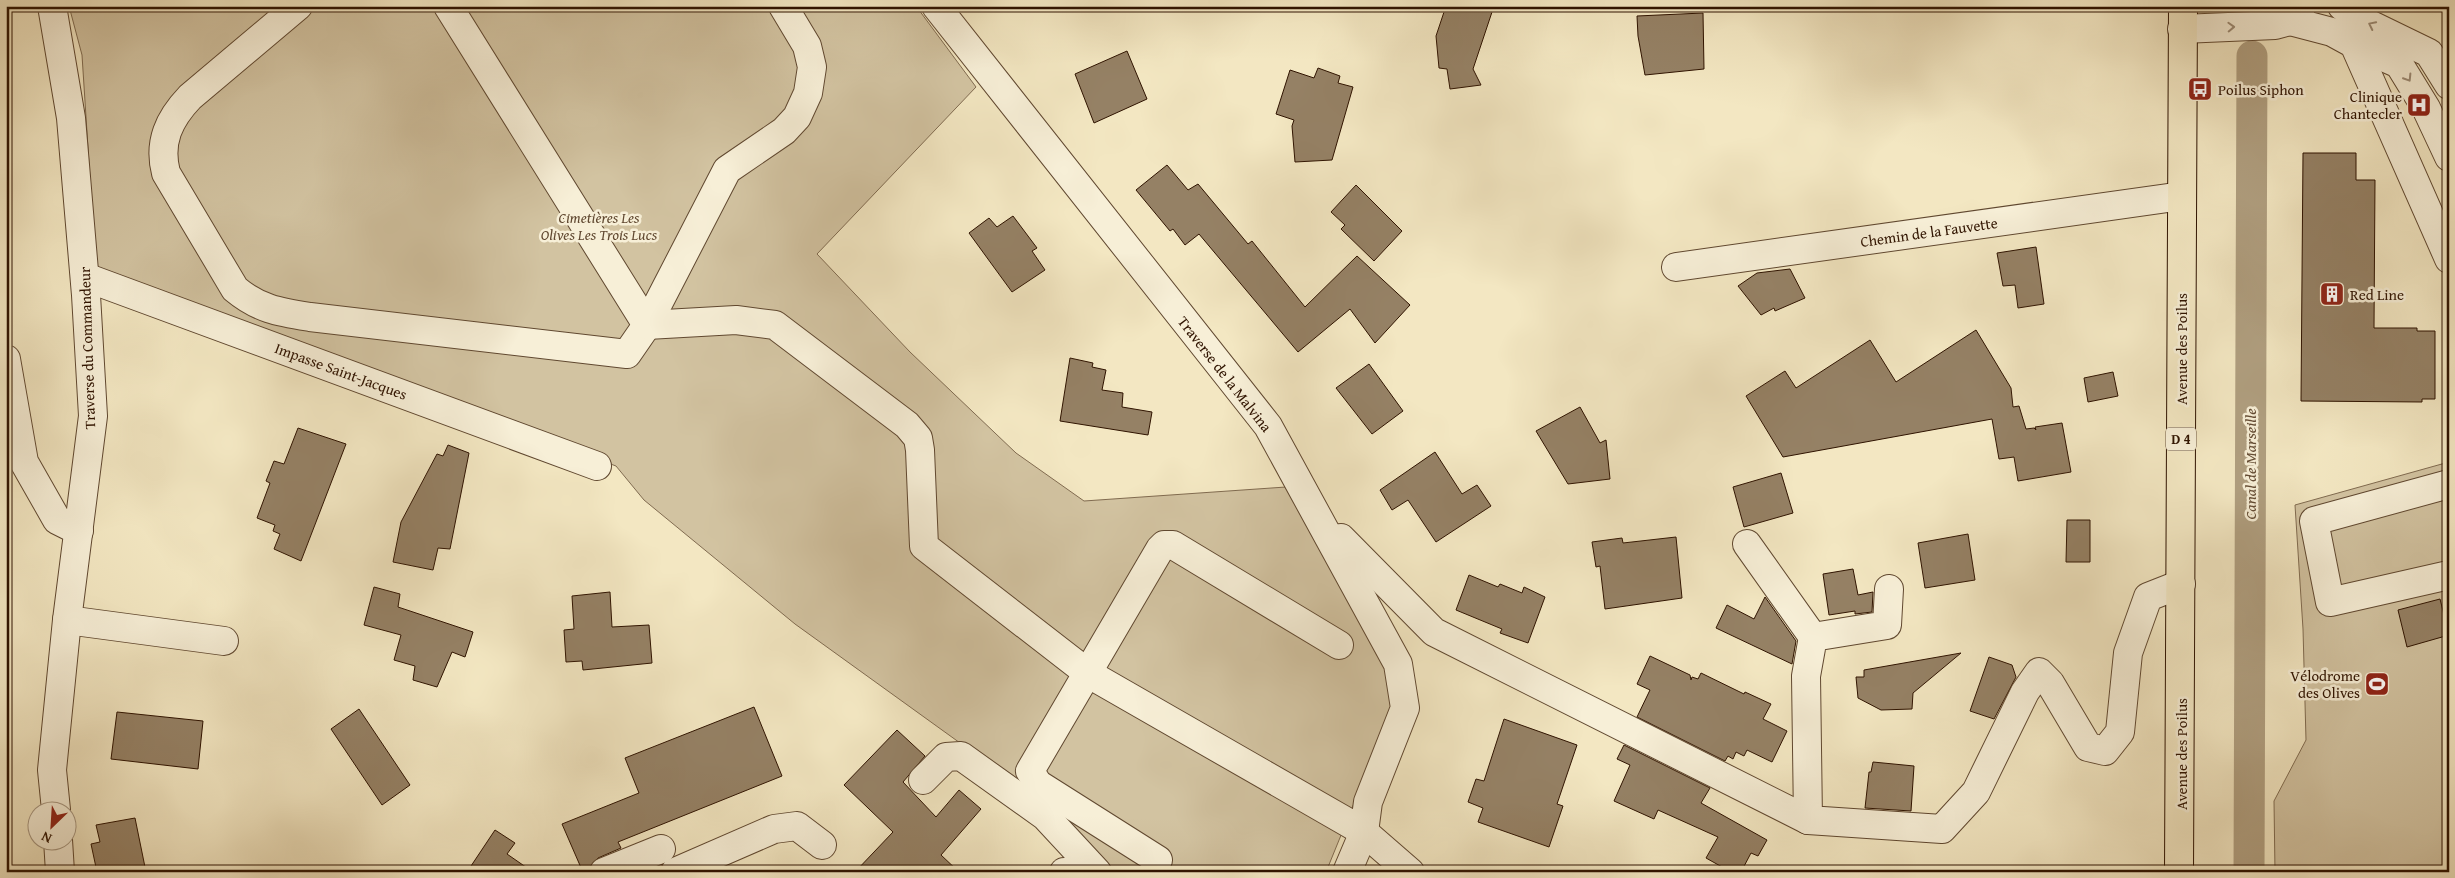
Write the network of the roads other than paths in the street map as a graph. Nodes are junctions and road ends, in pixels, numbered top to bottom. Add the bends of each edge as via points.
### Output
1 (52, 6) edge
2 (298, 6) edge
3 (448, 6) edge
4 (783, 6) edge
5 (936, 6) edge
6 (2342, 6) edge
7 (2295, 14) edge
8 (2183, 18) edge
9 (2354, 44) junction
10 (2449, 85) edge
11 (2449, 157) edge
12 (2182, 196) junction
13 (2449, 259) edge
14 (1676, 267) dead end
15 (85, 277) junction
16 (646, 325) junction
17 (6, 359) edge
18 (597, 466) dead end
19 (2449, 484) edge
20 (1314, 509) junction
21 (79, 531) junction
22 (1747, 544) dead end
23 (2449, 575) edge
24 (2181, 584) junction
25 (1889, 589) dead end
26 (67, 620) junction
27 (1813, 637) junction
28 (224, 641) dead end
29 (1340, 645) dead end
30 (1089, 674) junction
31 (923, 780) dead end
32 (55, 800) edge
33 (1808, 820) junction
34 (1364, 832) junction
35 (822, 845) dead end
36 (661, 849) dead end
37 (59, 850) edge
38 (1158, 860) dead end
39 (60, 872) edge
40 (604, 872) edge
41 (675, 872) edge
42 (1064, 872) edge
43 (1078, 872) edge
44 (1097, 872) edge
45 (1347, 872) edge
46 (1410, 872) edge
47 (2179, 872) edge

1 - 15 street, Traverse du Commandeur via 71,118
2 - 16 street via 190,96 168,125 164,141 162,158 166,173 234,289 249,301 268,309 310,317 627,354
3 - 16 street
4 - 16 street via 807,46 812,67 808,93 797,118 784,131 727,170
5 - 20 street, Traverse de la Malvina via 1268,426
10 -> 6 street via 2429,53 2358,18
8 -> 7 street via 2275,25
7 - 9 street
8 - 12 main road, Avenue des Poilus / D 4
9 -> 11 street via 2399,64 2426,108
9 - 13 street
12 - 14 street, Chemin de la Fauvette
12 - 24 main road, Avenue des Poilus / D 4
15 - 18 street, Impasse Saint-Jacques
15 - 21 street, Traverse du Commandeur via 92,416
16 - 30 street via 736,320 775,325 907,425 918,438 920,450 924,546
17 - 21 street via 24,462 57,520
19 - 23 street via 2314,521 2330,602
20 - 33 street via 1434,632
20 - 34 street, Traverse de la Malvina via 1398,664 1405,708 1368,802
21 - 26 street, Traverse du Commandeur
22 - 27 street
24 - 33 street via 2148,597 2128,653 2120,732 2106,751 2088,747 2050,683 2039,672 2025,692 1976,792 1942,829
24 - 47 main road, Avenue des Poilus / D 4
25 - 27 street via 1887,625
26 - 28 street
26 - 32 street, Traverse du Commandeur via 52,770
27 - 33 street via 1806,676
29 - 30 street via 1168,544 1160,549
30 - 34 street
30 - 38 street via 1030,771 1038,784
31 - 44 street via 946,757 961,756 1045,816
34 - 45 street, Traverse de la Malvina
34 - 46 street
35 - 41 street via 797,826 774,829
36 - 40 street
37 - 39 street
42 - 43 street

